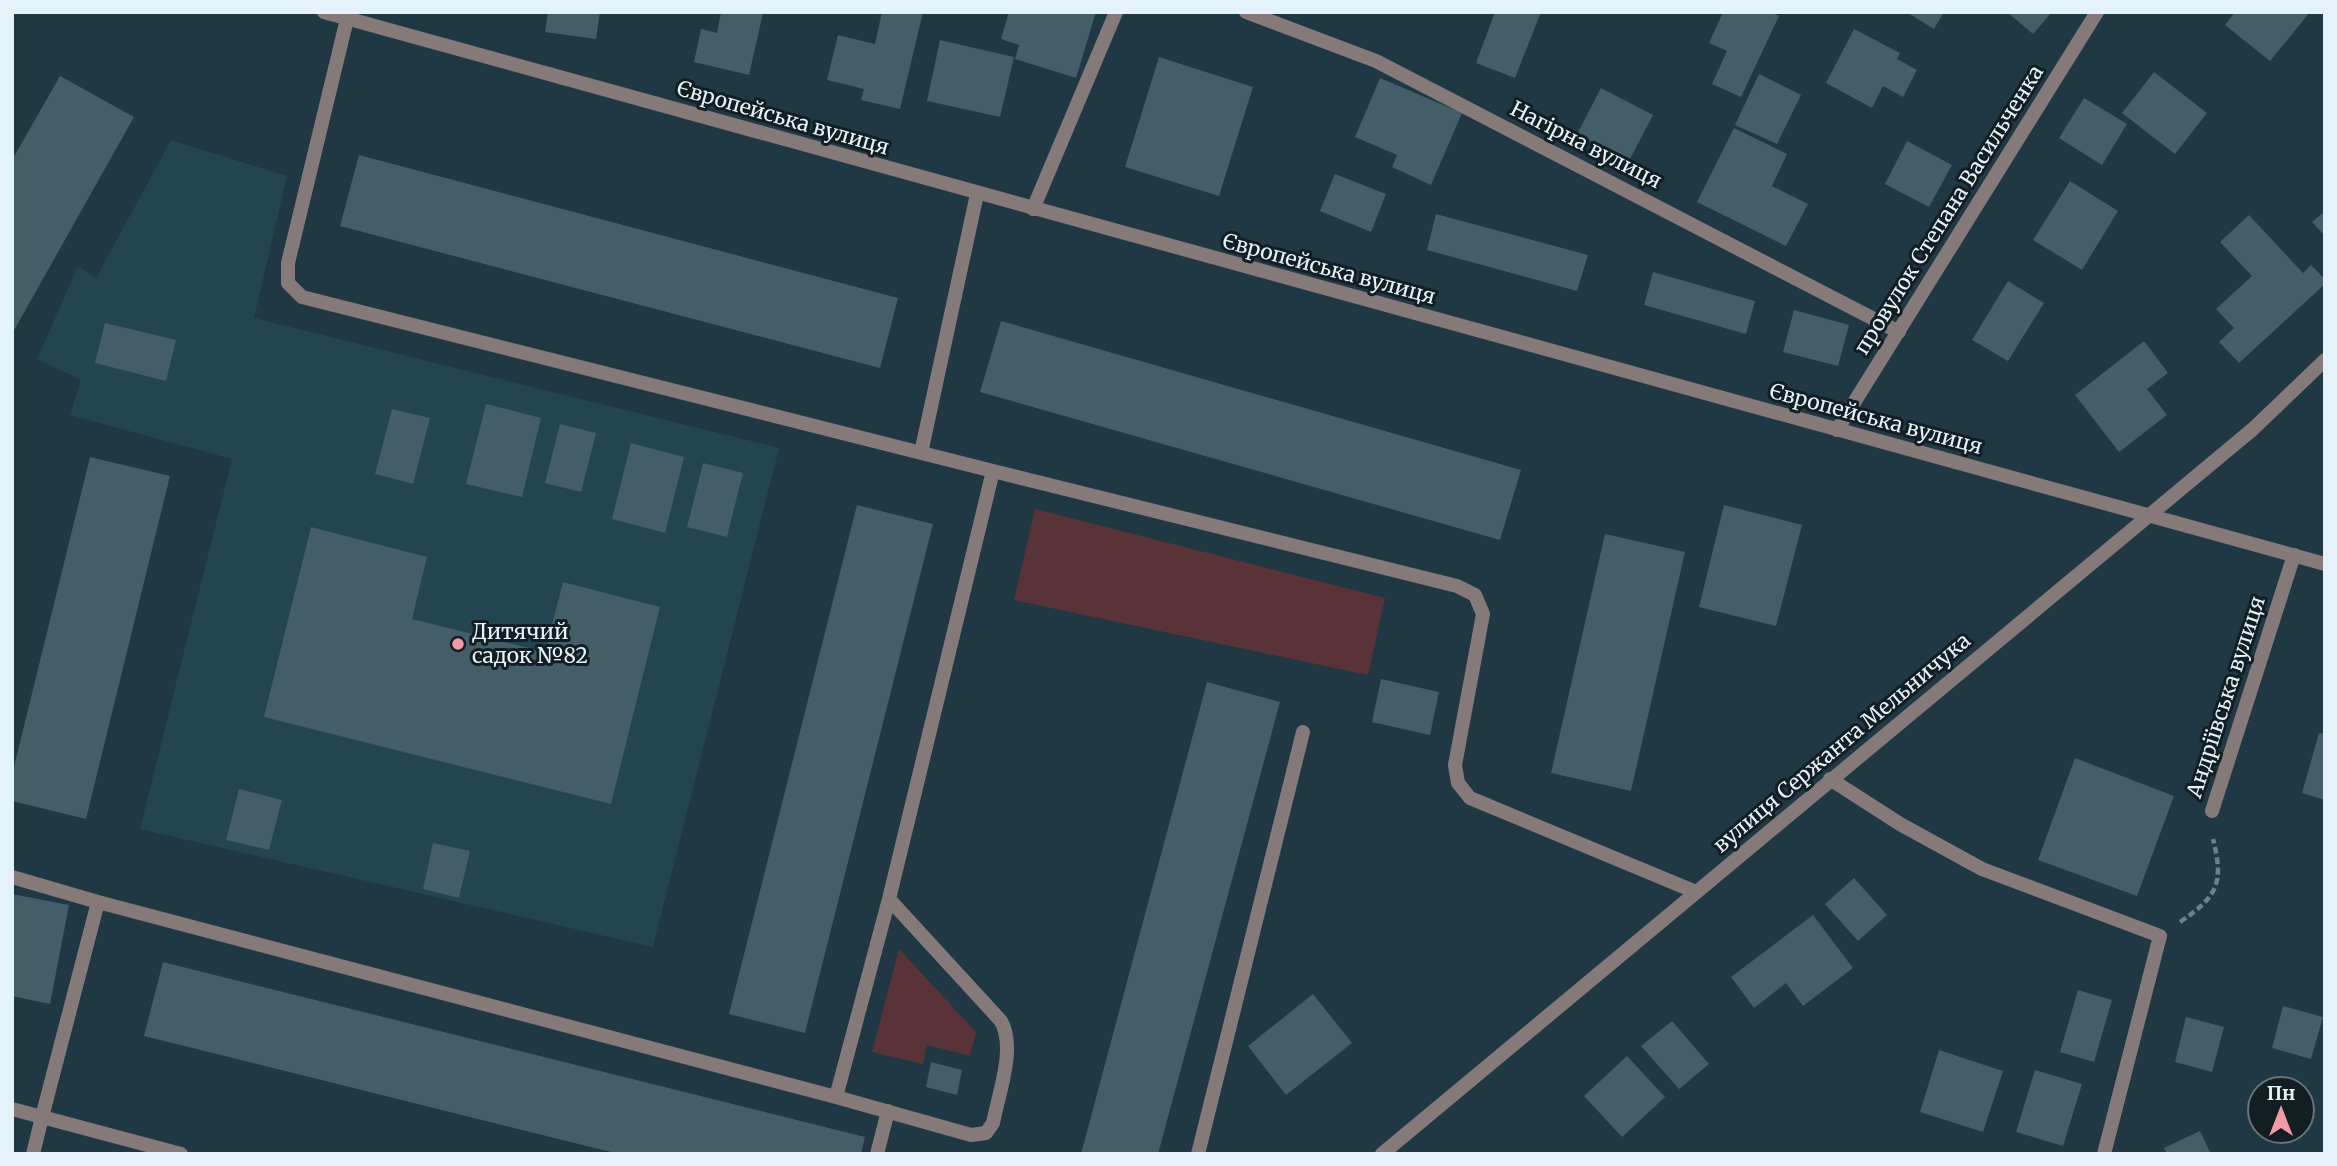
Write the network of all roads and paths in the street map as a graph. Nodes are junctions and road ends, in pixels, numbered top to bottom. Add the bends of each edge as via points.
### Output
1 (324, 12) edge
2 (1116, 12) edge
3 (1246, 12) edge
4 (2097, 12) edge
5 (348, 16) edge
6 (977, 194) junction
7 (1034, 209) junction
8 (1899, 332) junction
9 (2325, 360) edge
10 (1838, 430) junction
11 (921, 453) junction
12 (993, 471) junction
13 (2148, 515) junction
14 (2294, 555) junction
15 (2325, 564) edge
16 (1303, 732) dead end
17 (1830, 779) junction
18 (2211, 810) joint
19 (12, 877) edge
20 (1696, 892) junction
21 (889, 899) junction
22 (98, 902) junction
23 (2160, 936) junction
24 (836, 1097) junction
25 (12, 1110) edge
26 (888, 1111) junction
27 (42, 1117) junction
28 (33, 1154) edge
29 (181, 1154) edge
30 (877, 1154) edge
31 (1198, 1154) edge
32 (1382, 1154) edge
33 (2104, 1154) edge

1 - 5 street, Європейська вулиця
2 - 7 street
3 - 8 street, Нагірна вулиця via 1376,61
4 - 8 street, провулок Степана Васильченка
5 - 6 street, Європейська вулиця
5 - 11 street via 288,263 288,283 302,297
6 - 7 street, Європейська вулиця
6 - 11 street
7 - 10 street, Європейська вулиця
8 - 10 street, провулок Степана Васильченка
9 - 13 street, вулиця Сержанта Мельничука via 2253,429
10 - 13 street, Європейська вулиця
11 - 12 street
12 - 20 street via 1457,586 1475,595 1483,614 1455,765 1458,783 1470,798
12 - 21 street
13 - 14 street, Європейська вулиця
13 - 17 street, вулиця Сержанта Мельничука
14 - 15 street, Європейська вулиця
14 - 18 street, Андріївська вулиця
16 - 31 street
17 - 20 street, вулиця Сержанта Мельничука
17 - 23 street via 1982,869
18 - 23 path, Андріївська вулиця via 2220,864 2218,880 2208,901
19 - 22 street
20 - 32 street, вулиця Сержанта Мельничука
21 - 24 street
21 - 26 street via 1001,1021 1008,1046 993,1123 986,1133 971,1135
22 - 24 street
22 - 27 street
23 - 33 street
24 - 26 street
25 - 27 street
26 - 30 street
27 - 28 street
27 - 29 street

